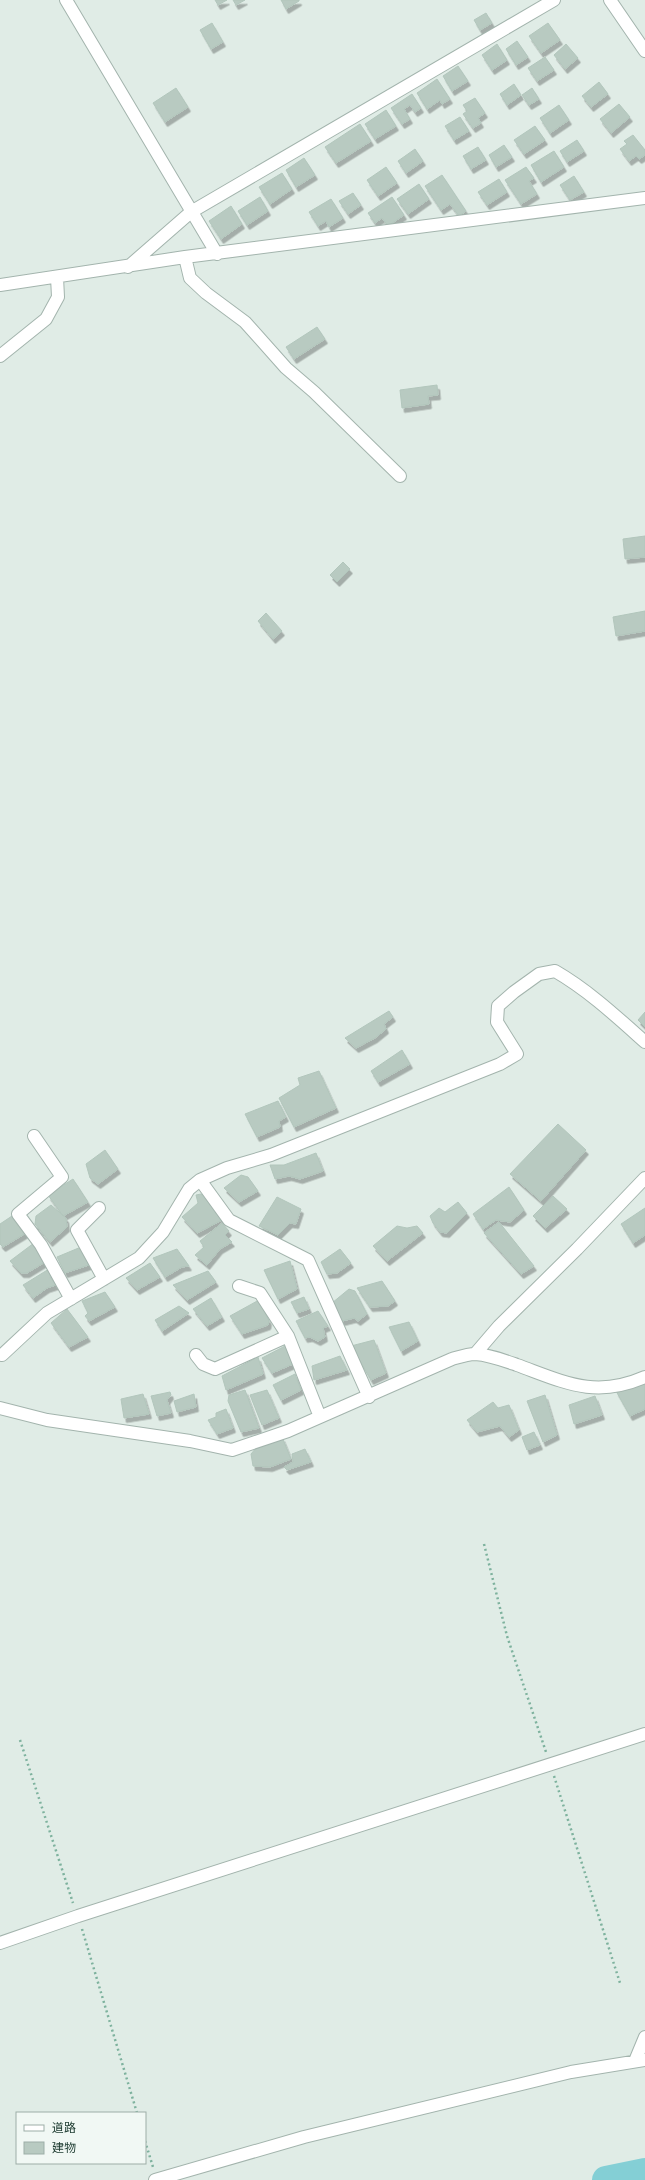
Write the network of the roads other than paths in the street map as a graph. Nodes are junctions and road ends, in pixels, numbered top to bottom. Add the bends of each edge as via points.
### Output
1 (66, 0) edge
2 (554, 0) edge
3 (610, 0) edge
4 (645, 51) edge
5 (645, 198) edge
6 (191, 212) junction
7 (217, 254) junction
8 (185, 258) junction
9 (128, 267) junction
10 (57, 277) junction
11 (0, 285) edge
12 (0, 356) edge
13 (400, 476) dead end
14 (645, 1042) edge
15 (34, 1136) dead end
16 (645, 1178) edge
17 (200, 1180) junction
18 (99, 1208) dead end
19 (104, 1279) junction
20 (239, 1286) dead end
21 (71, 1299) junction
22 (288, 1336) junction
23 (475, 1354) junction
24 (196, 1355) dead end
25 (1, 1357) edge
26 (645, 1377) edge
27 (369, 1397) junction
28 (0, 1408) edge
29 (320, 1416) junction
30 (645, 1734) edge
31 (0, 1943) edge
32 (645, 2037) edge
33 (640, 2061) edge
34 (155, 2180) edge

1 - 6 street
2 - 6 street
3 - 4 street
5 - 7 street
6 - 7 street
6 - 9 street
7 - 8 street
8 - 9 street
8 - 13 street via 190,278 245,322 286,368
9 - 10 street
10 - 11 street
10 - 12 street via 58,297 46,319
14 - 17 street via 610,1010 567,978 555,971 539,974 498,1006 497,1022 517,1054 500,1064 278,1152 227,1168
15 - 21 street via 62,1176 18,1214 41,1245
16 - 23 street via 499,1326
17 - 19 street via 188,1189 163,1232 139,1258
17 - 27 street via 229,1220 308,1260
18 - 19 street via 77,1230
19 - 21 street
20 - 22 street via 260,1293
21 - 25 street via 47,1313
22 - 24 street via 215,1369 203,1364
22 - 29 street
23 - 26 street via 496,1358 576,1386 597,1389 632,1383
23 - 27 street via 452,1359
27 - 29 street
28 - 29 street via 47,1420 190,1441 232,1450 288,1431
30 - 31 street
32 - 33 street
33 - 34 street via 571,2072 304,2137

